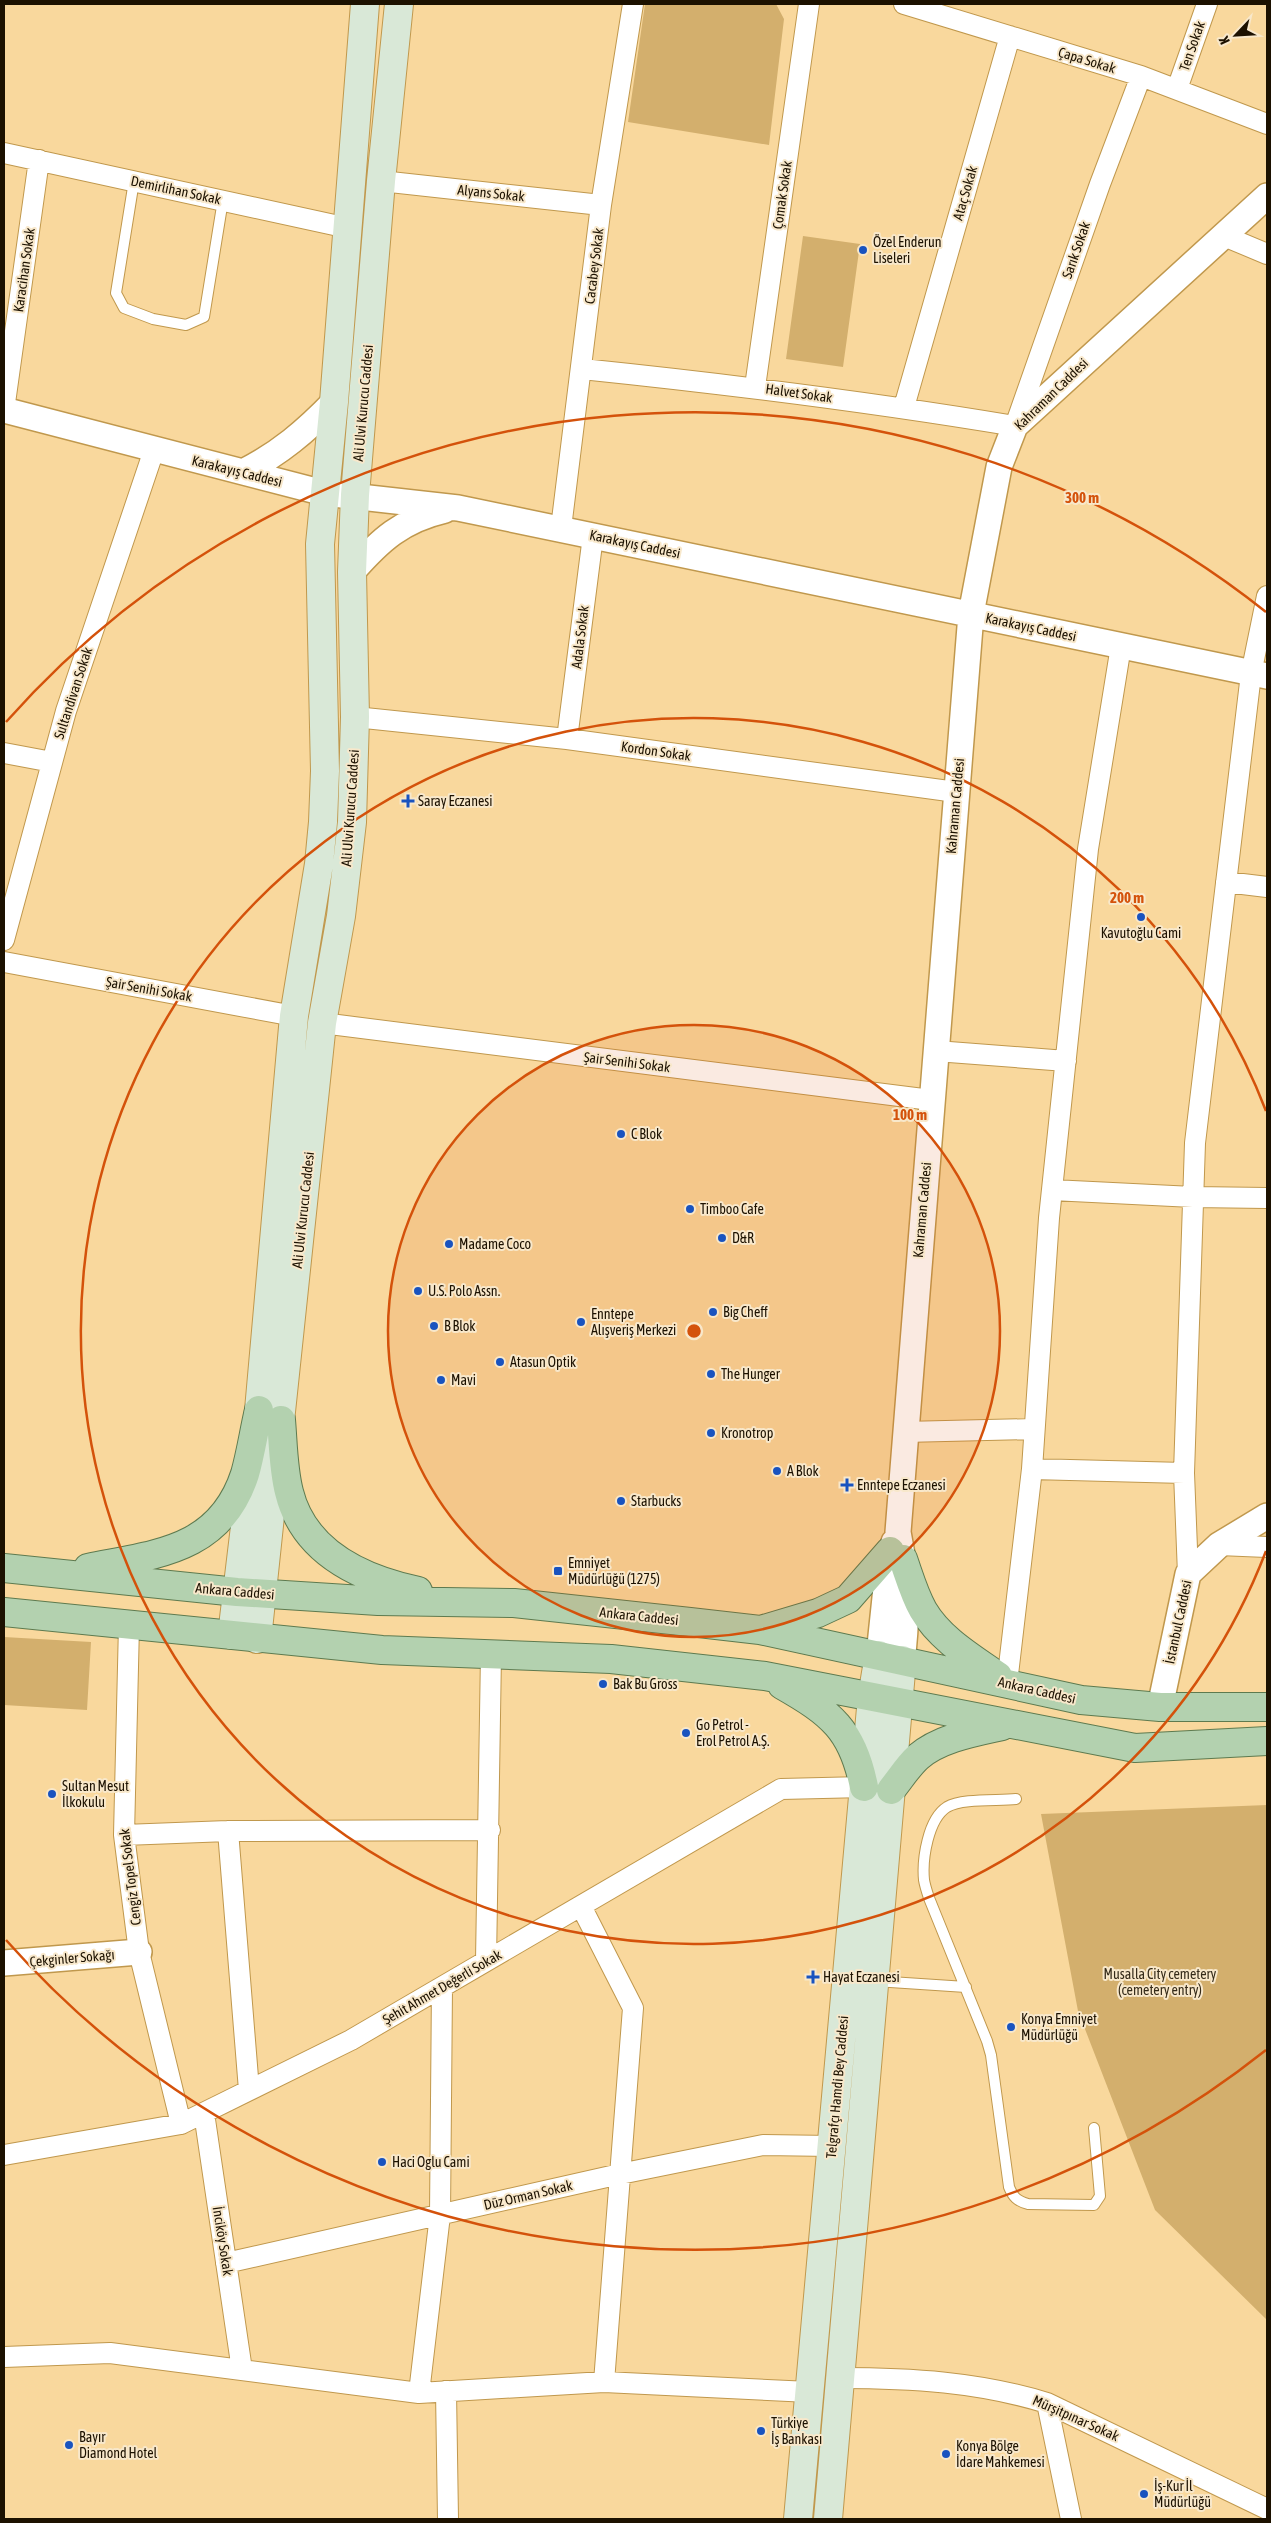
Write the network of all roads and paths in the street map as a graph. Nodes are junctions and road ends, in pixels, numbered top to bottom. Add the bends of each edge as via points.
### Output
1 (365, 4) edge
2 (399, 4) edge
3 (633, 4) edge
4 (809, 4) edge
5 (904, 4) edge
6 (1207, 4) edge
7 (1010, 36) junction
8 (1141, 76) junction
9 (1177, 89) junction
10 (1267, 124) edge
11 (4, 153) edge
12 (39, 160) junction
13 (134, 181) junction
14 (381, 181) junction
15 (1267, 196) edge
16 (223, 200) junction
17 (601, 205) junction
18 (348, 228) junction
19 (1224, 236) junction
20 (1267, 254) edge
21 (582, 369) junction
22 (756, 387) junction
23 (334, 402) junction
24 (904, 407) junction
25 (4, 410) edge
26 (1015, 426) junction
27 (154, 450) junction
28 (244, 472) junction
29 (324, 493) junction
30 (355, 495) junction
31 (458, 508) junction
32 (561, 528) junction
33 (593, 536) junction
34 (352, 572) junction
35 (1267, 596) edge
36 (971, 614) junction
37 (1121, 646) junction
38 (1259, 675) edge
39 (355, 717) junction
40 (567, 739) junction
41 (4, 753) edge
42 (52, 762) junction
43 (956, 792) junction
44 (1226, 882) junction
45 (1267, 888) edge
46 (4, 940) edge
47 (4, 962) edge
48 (294, 1016) junction
49 (322, 1023) junction
50 (936, 1051) junction
51 (1066, 1061) junction
52 (931, 1100) junction
53 (1052, 1190) junction
54 (1193, 1197) junction
55 (1267, 1198) edge
56 (270, 1415) junction
57 (1034, 1429) junction
58 (904, 1432) junction
59 (1032, 1469) junction
60 (1184, 1473) junction
61 (1267, 1516) edge
62 (1219, 1545) junction
63 (897, 1547) junction
64 (1267, 1547) edge
65 (4, 1568) edge
66 (61, 1574) junction
67 (1188, 1574) junction
68 (249, 1593) junction
69 (514, 1603) junction
70 (4, 1612) edge
71 (129, 1625) junction
72 (760, 1630) junction
73 (245, 1637) junction
74 (491, 1654) junction
75 (890, 1657) junction
76 (765, 1676) junction
77 (1007, 1683) junction
78 (872, 1697) junction
79 (899, 1702) junction
80 (1267, 1706) edge
81 (1160, 1707) junction
82 (1011, 1724) junction
83 (1267, 1741) edge
84 (864, 1787) junction
85 (891, 1790) junction
86 (1016, 1800) dead end
87 (490, 1830) junction
88 (228, 1831) junction
89 (124, 1835) junction
90 (582, 1906) junction
91 (140, 1952) junction
92 (486, 1961) junction
93 (4, 1963) edge
94 (874, 1982) junction
95 (442, 1987) junction
96 (966, 1987) junction
97 (249, 2090) junction
98 (204, 2113) junction
99 (181, 2124) junction
100 (1094, 2128) dead end
101 (832, 2146) junction
102 (4, 2155) edge
103 (620, 2174) junction
104 (440, 2215) junction
105 (226, 2263) junction
106 (4, 2357) edge
107 (242, 2370) junction
108 (840, 2378) junction
109 (604, 2382) junction
110 (446, 2392) junction
111 (810, 2392) junction
112 (419, 2393) junction
113 (1047, 2403) junction
114 (1267, 2509) edge
115 (448, 2519) edge
116 (798, 2519) edge
117 (828, 2519) edge
118 (1071, 2519) edge

1 - 18 main road, Ali Ulvi Kurucu Caddesi
2 - 14 main road, Ali Ulvi Kurucu Caddesi
3 - 17 street, Cacabey Sokak
4 - 22 street, Çomak Sokak
5 - 7 street, Çapa Sokak
6 - 9 street, Ten Sokak
7 - 8 street, Çapa Sokak
7 - 24 street, Ataç Sokak
8 - 9 street, Çapa Sokak
8 - 26 street, Sarık Sokak
9 - 10 street, Çapa Sokak
11 - 12 street, Demirlihan Sokak
12 - 13 street, Demirlihan Sokak
12 - 25 street, Karacihan Sokak
13 - 16 street, Demirlihan Sokak
13 - 16 lane via 116,294 124,308 153,319 186,325 204,317
14 - 17 street, Alyans Sokak
14 - 30 main road, Ali Ulvi Kurucu Caddesi
15 - 19 street, Kahraman Caddesi
16 - 18 street, Demirlihan Sokak
17 - 21 street, Cacabey Sokak
18 - 23 main road, Ali Ulvi Kurucu Caddesi
19 - 20 street
19 - 26 street, Kahraman Caddesi
21 - 22 street, Halvet Sokak
21 - 32 street, Cacabey Sokak
22 - 24 street, Halvet Sokak
23 - 28 street via 296,439 268,460
23 - 29 main road, Ali Ulvi Kurucu Caddesi
24 - 26 street, Halvet Sokak
25 - 27 street, Karakayış Caddesi
26 - 36 street, Kahraman Caddesi via 999,467
27 - 28 street, Karakayış Caddesi
27 - 42 street, Sultandivan Sokak via 66,711
28 - 29 street, Karakayış Caddesi
29 - 30 street, Karakayış Caddesi
29 - 48 main road, Ali Ulvi Kurucu Caddesi via 320,544 325,771 323,822
30 - 31 street, Karakayış Caddesi
30 - 34 main road, Ali Ulvi Kurucu Caddesi
31 - 32 street, Karakayış Caddesi
31 - 34 street via 422,516 397,529 375,545
32 - 33 street, Karakayış Caddesi
33 - 36 street, Karakayış Caddesi
33 - 40 street, Adala Sokak
34 - 39 main road, Ali Ulvi Kurucu Caddesi
35 - 38 street
36 - 37 street, Karakayış Caddesi
36 - 43 street, Kahraman Caddesi
37 - 38 street, Karakayış Caddesi
37 - 51 street via 1088,849
38 - 44 street
39 - 40 street, Kordon Sokak
39 - 49 main road, Ali Ulvi Kurucu Caddesi via 352,822 341,916
40 - 43 street, Kordon Sokak
41 - 42 street
42 - 46 street, Sultandivan Sokak
43 - 50 street, Kahraman Caddesi
44 - 45 street
44 - 54 street via 1194,1142
47 - 48 street, Şair Senihi Sokak
48 - 56 main road, Ali Ulvi Kurucu Caddesi
49 - 52 street, Şair Senihi Sokak
49 - 56 main road, Ali Ulvi Kurucu Caddesi
50 - 51 street
50 - 52 street, Kahraman Caddesi
51 - 53 street
52 - 58 street, Kahraman Caddesi
53 - 54 street
53 - 57 street
54 - 55 street
54 - 60 street
56 - 66 main road via 234,1499 212,1529 174,1549
56 - 68 main road, Ali Ulvi Kurucu Caddesi
56 - 69 main road via 289,1493 309,1534 324,1550 369,1577 405,1588 453,1598
57 - 58 street
57 - 59 street
58 - 63 street, Kahraman Caddesi
59 - 60 street
59 - 77 street
60 - 67 street
61 - 62 street, İstanbul Caddesi
62 - 64 street
62 - 67 street, İstanbul Caddesi
63 - 72 main road via 848,1599
63 - 75 street, Kahraman Caddesi via 907,1617
63 - 77 main road via 930,1620 957,1646
65 - 66 main road, Ankara Caddesi
66 - 68 main road, Ankara Caddesi
67 - 81 street, İstanbul Caddesi
68 - 69 main road, Ankara Caddesi via 378,1601
68 - 73 main road, Ali Ulvi Kurucu Caddesi
69 - 72 main road, Ankara Caddesi
70 - 71 main road
71 - 73 main road
71 - 89 street, Cengiz Topel Sokak
72 - 75 main road, Ankara Caddesi
73 - 74 main road via 382,1650
74 - 76 main road via 611,1660
74 - 87 street
75 - 77 main road, Ankara Caddesi
75 - 78 main road, Telgrafçı Hamdi Bey Caddesi
75 - 79 main road, Telgrafçı Hamdi Bey Caddesi
76 - 78 main road
76 - 84 main road via 830,1716 843,1731 860,1763
77 - 81 main road, Ankara Caddesi via 1082,1700
78 - 79 main road
78 - 84 main road, Telgrafçı Hamdi Bey Caddesi
79 - 82 main road
79 - 85 main road, Telgrafçı Hamdi Bey Caddesi
80 - 81 main road, Ankara Caddesi
82 - 83 main road via 1135,1748
82 - 85 main road via 972,1733 934,1747 919,1756
84 - 90 street, Şehit Ahmet Değerli Sokak via 782,1789
84 - 101 main road, Telgrafçı Hamdi Bey Caddesi
85 - 94 main road, Telgrafçı Hamdi Bey Caddesi
86 - 96 lane via 961,1803 947,1807 938,1815 931,1830 924,1880
87 - 88 street
87 - 92 street
88 - 89 street
88 - 97 street
89 - 91 street, Cengiz Topel Sokak
90 - 92 street, Şehit Ahmet Değerli Sokak
90 - 103 street via 633,2008
91 - 93 street, Çekginler Sokağı
91 - 99 street, Cengiz Topel Sokak
92 - 95 street, Şehit Ahmet Değerli Sokak
94 - 96 lane
94 - 108 main road, Telgrafçı Hamdi Bey Caddesi
95 - 97 street, Şehit Ahmet Değerli Sokak via 351,2040
95 - 104 street
96 - 100 lane via 991,2055 1009,2187 1013,2196 1028,2204 1094,2205 1100,2196
97 - 98 street, Şehit Ahmet Değerli Sokak
98 - 99 street, Şehit Ahmet Değerli Sokak
98 - 105 street, İnciköy Sokak
99 - 102 street, Şehit Ahmet Değerli Sokak
101 - 103 street, Düz Orman Sokak via 763,2145
101 - 111 main road, Telgrafçı Hamdi Bey Caddesi
103 - 104 street, Düz Orman Sokak
103 - 109 street
104 - 105 street, Düz Orman Sokak
104 - 112 street
105 - 107 street, İnciköy Sokak
106 - 107 street via 110,2353
107 - 112 street
108 - 113 street, Mürşitpınar Sokak via 967,2384
108 - 117 main road, Telgrafçı Hamdi Bey Caddesi
109 - 110 street
109 - 111 street
110 - 112 street
110 - 115 street
111 - 116 main road, Telgrafçı Hamdi Bey Caddesi
113 - 114 street, Mürşitpınar Sokak
113 - 118 street

